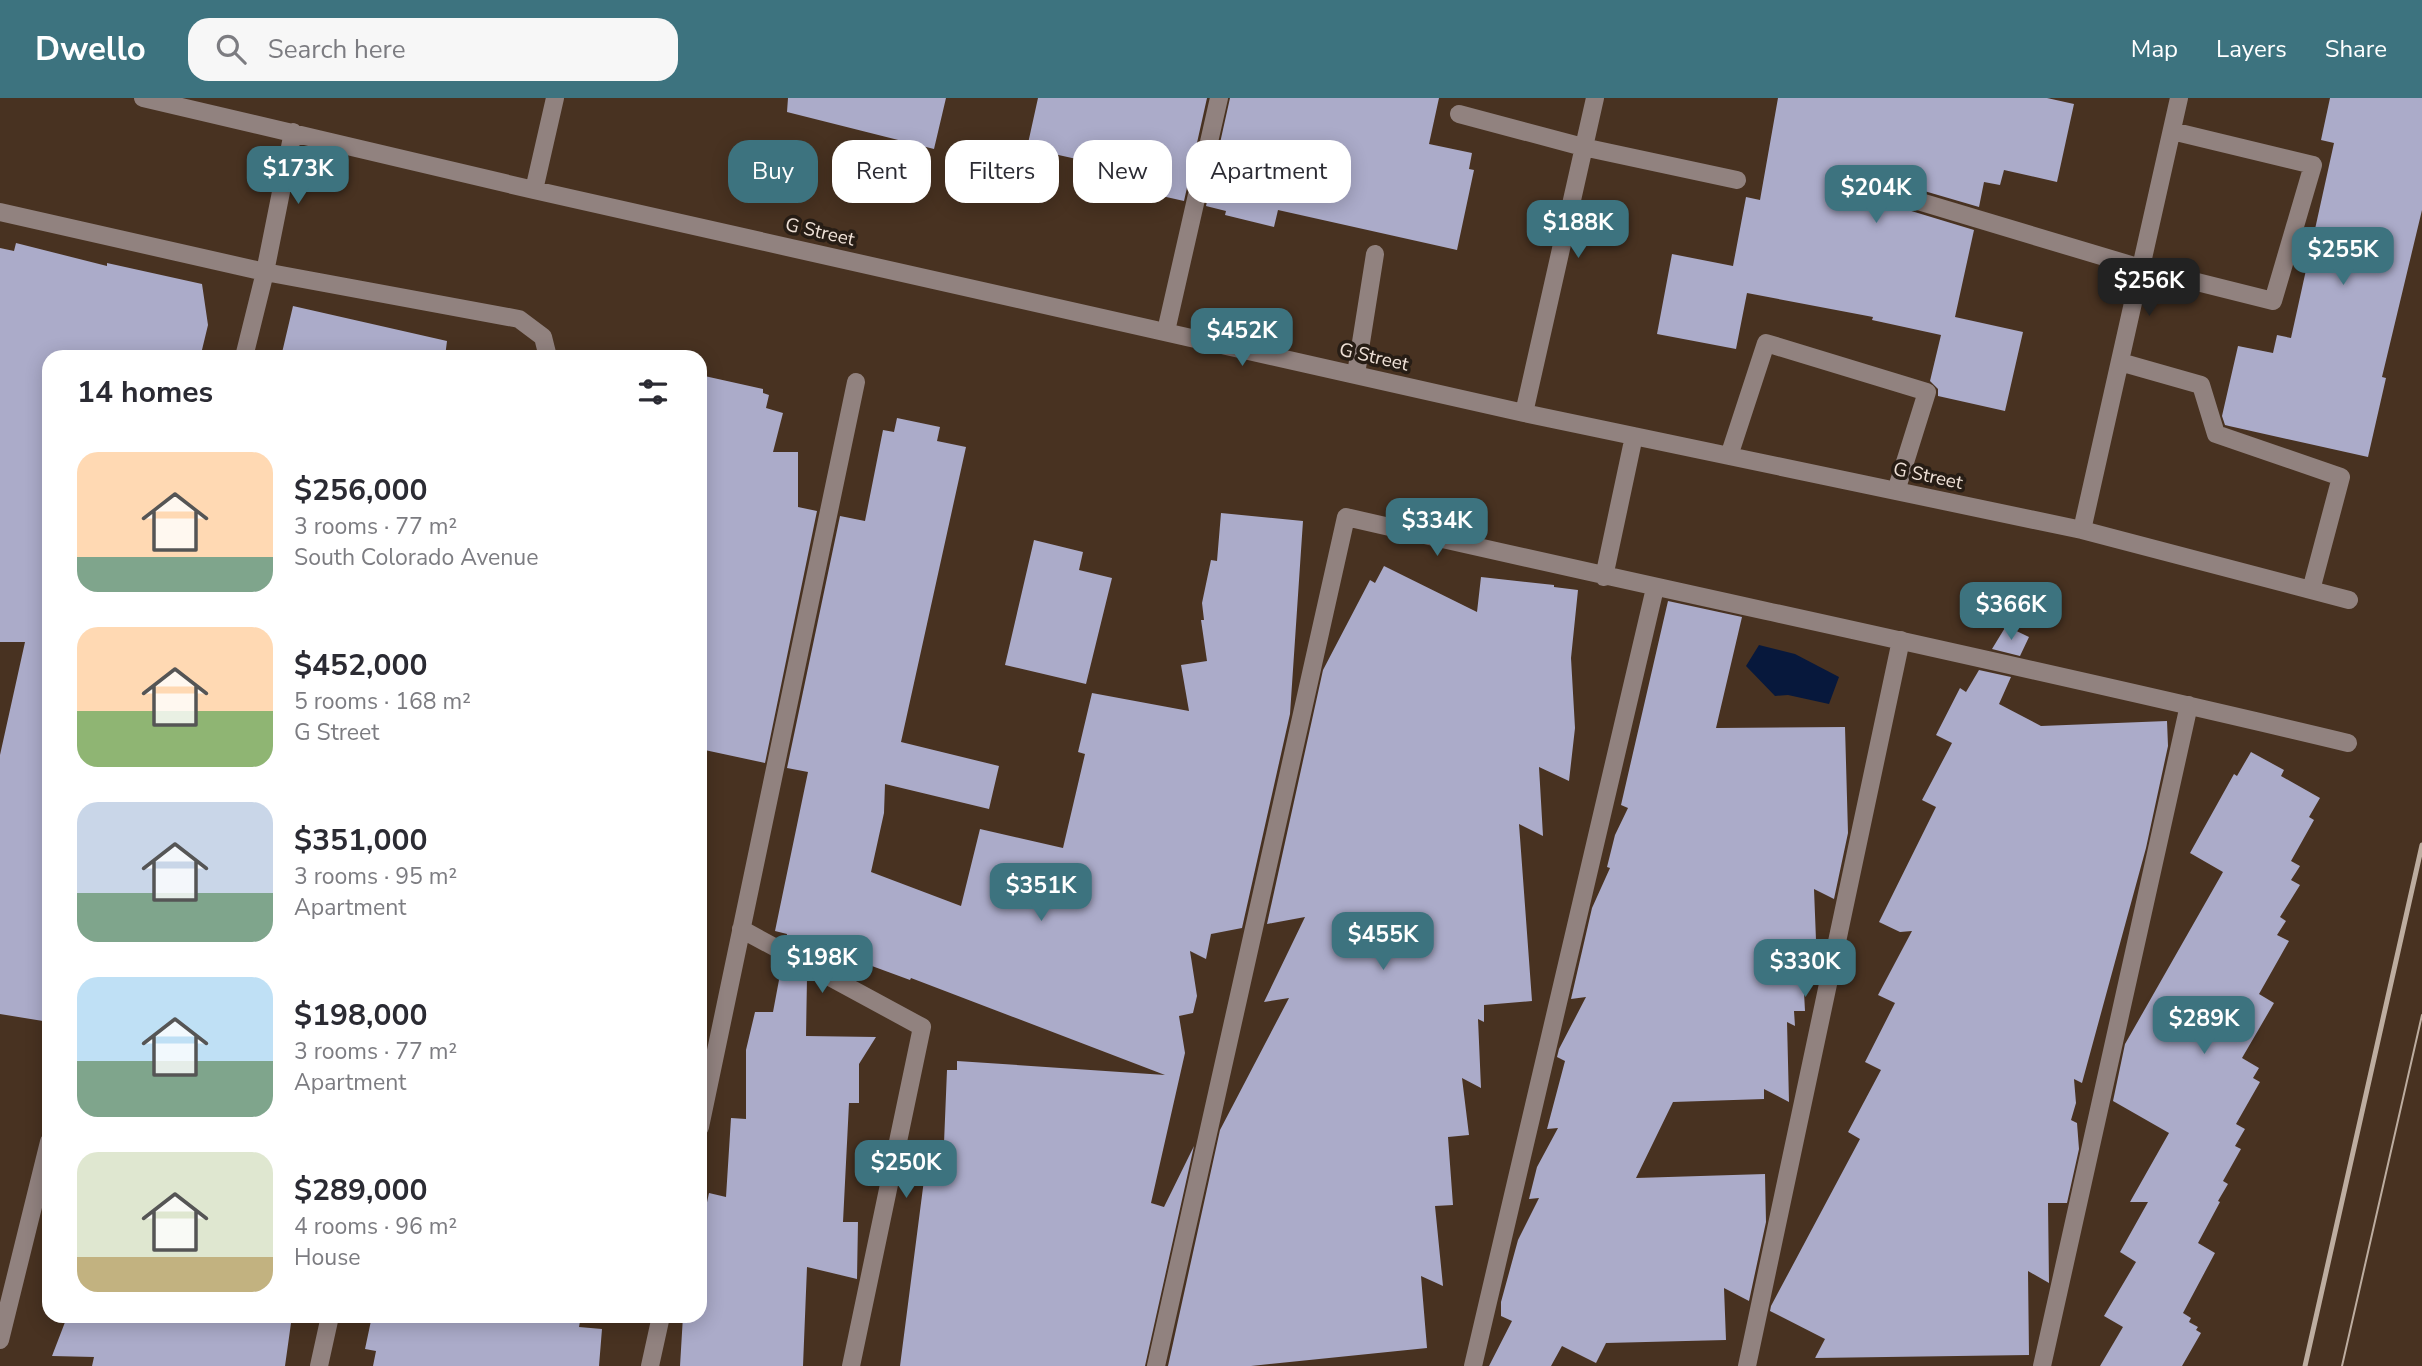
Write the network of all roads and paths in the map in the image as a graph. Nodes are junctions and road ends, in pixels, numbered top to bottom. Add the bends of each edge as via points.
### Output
1 (143, 98) edge
2 (555, 98) edge
3 (1219, 98) edge
4 (1595, 98) edge
5 (2179, 98) edge
6 (1459, 114) dead end
7 (2172, 131) junction
8 (293, 132) junction
9 (1583, 147) junction
10 (1737, 180) dead end
11 (534, 190) junction
12 (1911, 199) dead end
13 (0, 212) edge
14 (1375, 254) dead end
15 (2141, 268) junction
16 (265, 272) junction
17 (1166, 331) junction
18 (246, 350) edge
19 (546, 350) edge
20 (2120, 362) junction
21 (1356, 374) junction
22 (856, 382) dead end
23 (1524, 413) junction
24 (1634, 436) junction
25 (1729, 456) junction
26 (1896, 491) junction
27 (2082, 530) junction
28 (1604, 577) junction
29 (1655, 588) junction
30 (2311, 590) junction
31 (2349, 600) dead end
32 (1901, 640) junction
33 (2189, 705) junction
34 (2348, 743) dead end
35 (741, 929) junction
36 (707, 1093) edge
37 (42, 1170) edge
38 (328, 1323) edge
39 (659, 1323) edge
40 (0, 1339) edge
41 (319, 1366) edge
42 (650, 1366) edge
43 (851, 1366) edge
44 (1156, 1366) edge
45 (1473, 1366) edge
46 (1747, 1366) edge
47 (2042, 1366) edge

1 - 8 street, G Street
2 - 11 street
3 - 17 street
4 - 9 street
5 - 7 street
6 - 9 street
7 - 15 street
7 - 15 street via 2313,165 2273,301
8 - 11 street, G Street
8 - 16 street
9 - 10 street
9 - 23 street
11 - 17 street, G Street
12 - 15 street
13 - 16 street
14 - 21 street
15 - 20 street
16 - 18 street
16 - 19 street via 519,319 542,337
17 - 21 street, G Street
20 - 27 street
20 - 30 street via 2202,385 2216,434 2341,477
21 - 23 street, G Street
22 - 35 street
23 - 24 street, G Street
24 - 25 street, G Street
24 - 28 street
25 - 26 street, G Street
25 - 26 street via 1766,343 1927,392
26 - 27 street, G Street
27 - 30 street, G Street
28 - 29 street
28 - 44 street via 1346,517
29 - 32 street
29 - 45 street
30 - 31 street, G Street
32 - 33 street
32 - 46 street
33 - 34 street
33 - 47 street
35 - 36 street
35 - 43 street via 922,1027
37 - 40 street
38 - 41 street
39 - 42 street

